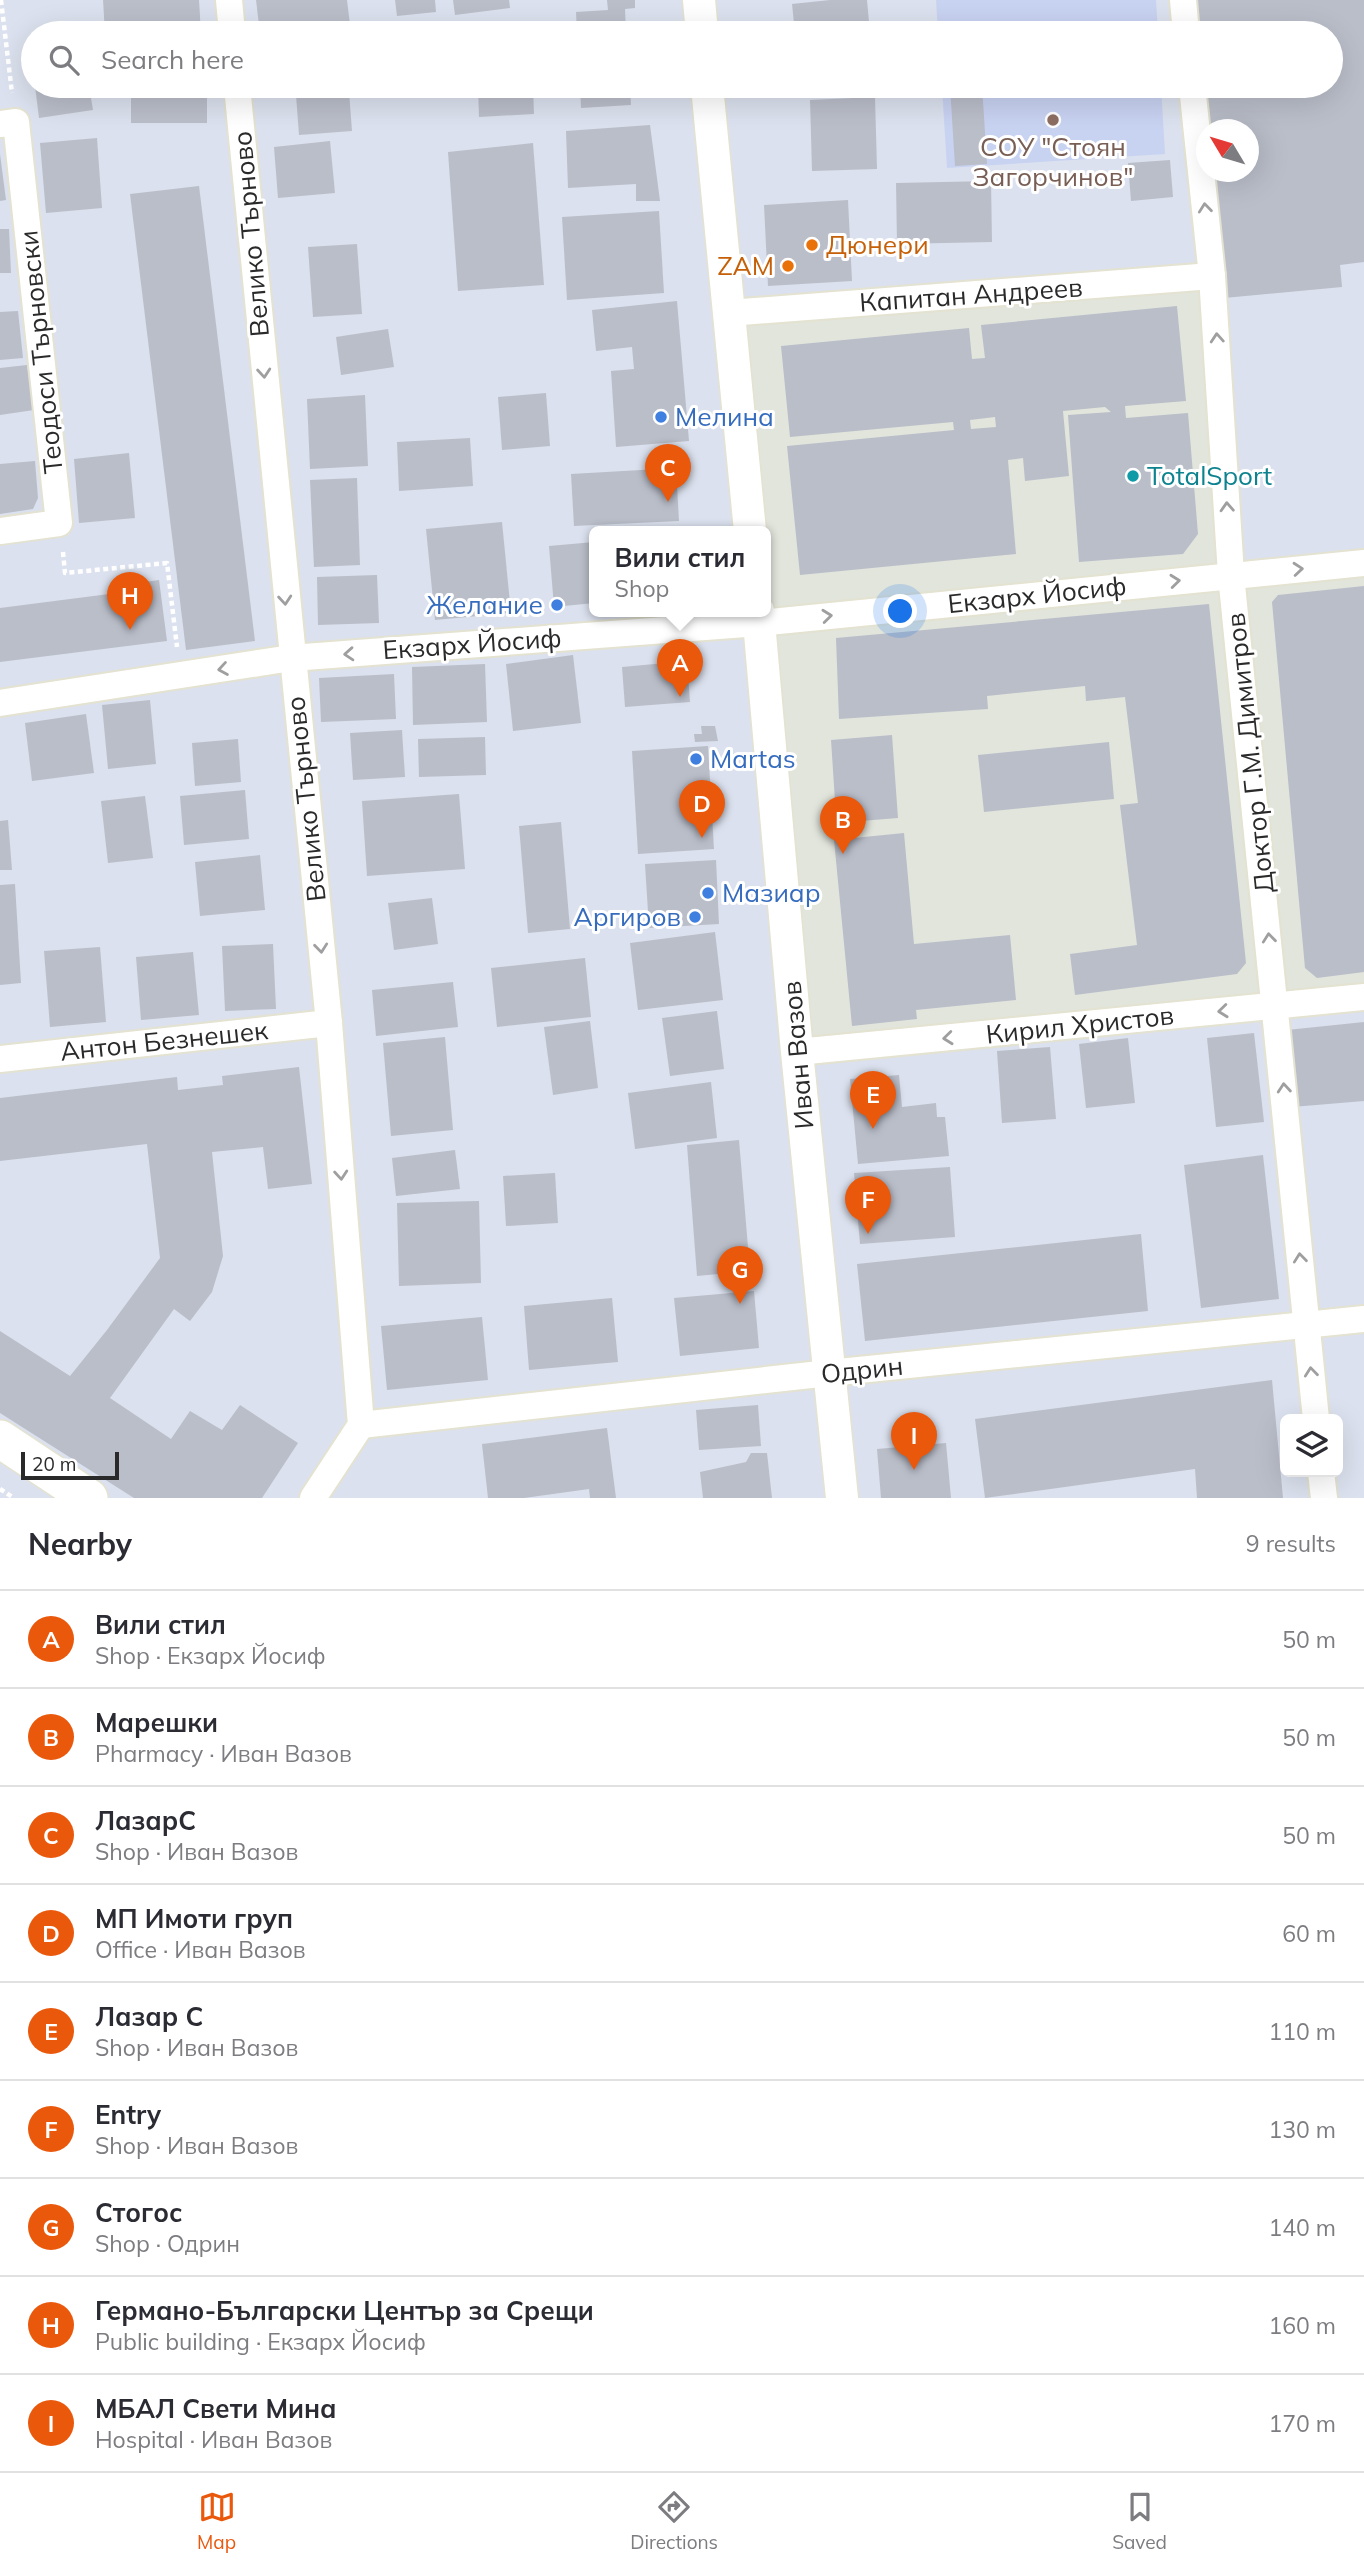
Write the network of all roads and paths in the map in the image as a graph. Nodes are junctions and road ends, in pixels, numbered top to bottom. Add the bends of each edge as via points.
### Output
1 (1, 0) edge
2 (229, 0) edge
3 (699, 0) edge
4 (1183, 0) edge
5 (231, 21) edge
6 (701, 21) edge
7 (1185, 21) edge
8 (238, 98) edge
9 (708, 98) edge
10 (1193, 98) edge
11 (8, 123) edge
12 (1212, 276) junction
13 (729, 313) junction
14 (60, 523) junction
15 (750, 526) edge
16 (0, 531) edge
17 (1364, 563) edge
18 (1231, 575) junction
19 (771, 616) edge
20 (758, 617) edge
21 (291, 658) junction
22 (180, 676) junction
23 (0, 704) edge
24 (1364, 997) edge
25 (1276, 1006) junction
26 (329, 1023) junction
27 (797, 1052) junction
28 (0, 1059) edge
29 (1364, 1319) edge
30 (1307, 1326) junction
31 (829, 1373) junction
32 (1316, 1414) edge
33 (361, 1425) junction
34 (0, 1439) edge
35 (1322, 1477) edge
36 (0, 1489) edge
37 (14, 1498) edge
38 (89, 1498) edge
39 (313, 1498) edge
40 (842, 1498) edge
41 (1324, 1498) edge

1 - 11 path
2 - 5 street
3 - 6 street
4 - 7 street
8 -> 21 street, Велико Търново
9 - 13 street
12 -> 10 street, Доктор Г.М. Димитров
11 - 14 street, Теодоси Търновски
12 - 13 street, Капитан Андреев
18 -> 12 street, Доктор Г.М. Димитров
13 - 15 street
14 - 16 street
14 - 22 path via 65,573 167,563
18 -> 17 street, Екзарх Йосиф
19 -> 18 street, Екзарх Йосиф
25 -> 18 street, Доктор Г.М. Димитров
20 -> 21 street, Екзарх Йосиф
20 - 27 street, Иван Вазов
21 -> 22 street, Екзарх Йосиф
21 -> 26 street, Велико Търново
22 - 23 street, Екзарх Йосиф
24 - 25 street, Кирил Христов
25 -> 27 street, Кирил Христов
30 -> 25 street, Доктор Г.М. Димитров
26 - 28 street, Антон Безнешек
26 -> 33 street, Велико Търново
27 - 31 street, Иван Вазов
29 - 30 street, Одрин
30 - 31 street, Одрин
32 -> 30 street, Доктор Г.М. Димитров
31 - 33 street, Одрин
31 - 40 street, Иван Вазов
33 - 39 street
34 - 38 main road
35 - 41 street
36 - 37 path

